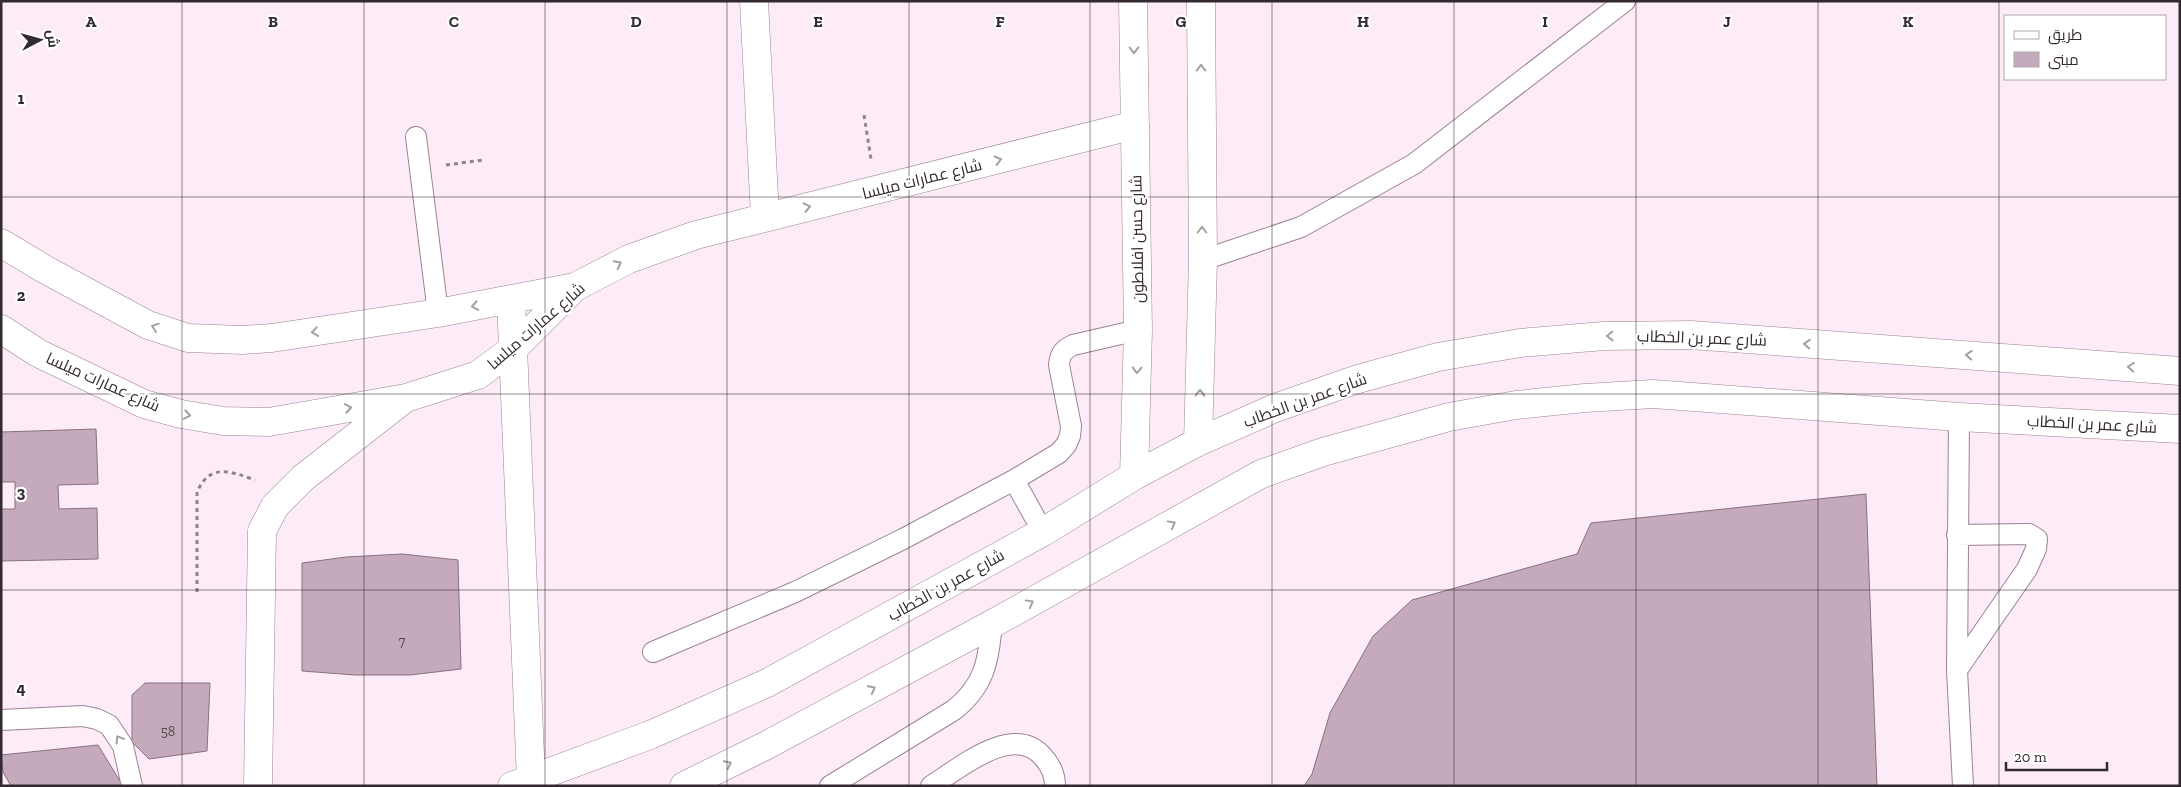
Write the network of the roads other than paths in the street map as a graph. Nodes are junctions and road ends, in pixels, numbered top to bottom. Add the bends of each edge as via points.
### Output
1 (754, 1) edge
2 (1134, 1) edge
3 (1201, 1) edge
4 (1624, 1) edge
5 (1135, 125) junction
6 (416, 137) dead end
7 (765, 217) junction
8 (1, 243) edge
9 (1203, 260) junction
10 (575, 287) junction
11 (511, 299) junction
12 (438, 313) junction
13 (1, 329) edge
14 (1138, 330) junction
15 (514, 348) junction
16 (2180, 371) edge
17 (406, 398) junction
18 (1959, 417) junction
19 (2180, 429) edge
20 (1198, 442) junction
21 (1134, 476) junction
22 (1014, 480) junction
23 (1043, 532) junction
24 (1957, 534) junction
25 (992, 624) junction
26 (653, 652) dead end
27 (1957, 670) junction
28 (1, 720) edge
29 (128, 783) edge
30 (522, 783) edge
31 (258, 786) edge
32 (684, 786) edge
33 (830, 786) edge
34 (931, 786) edge
35 (1055, 786) edge
36 (1963, 786) edge

1 - 7 street
2 -> 5 street, شارع حسن افلاطون
9 -> 3 street
4 - 9 lane via 1414,164 1301,227
7 -> 5 street, شارع عمارات ميلسا
5 - 14 street, شارع حسن افلاطون
6 - 12 lane
10 -> 7 street, شارع عمارات ميلسا via 629,259 696,235
12 -> 8 street via 272,338 188,338 148,325
20 -> 9 street
10 - 11 street
10 - 15 street, شارع عمارات ميلسا
11 -> 12 street
11 - 15 street
13 -> 17 street, شارع عمارات ميلسا via 38,352 144,404 222,421 269,422
14 -> 21 street, شارع حسن افلاطون
14 - 22 lane via 1064,349 1059,364 1070,436 1059,453
15 - 17 street, شارع عمارات ميلسا via 478,375
15 - 30 street
16 -> 20 street, شارع عمر بن الخطاب via 1691,335 1604,336 1520,343 1438,357 1340,385 1275,408
17 - 31 street via 303,478 275,506 262,531
18 - 19 street, شارع عمر بن الخطاب
18 - 24 lane
25 -> 18 street, شارع عمر بن الخطاب via 1261,474 1323,452 1449,417 1516,405 1653,394
20 - 21 street, شارع عمر بن الخطاب
21 - 23 street, شارع عمر بن الخطاب
22 - 23 lane
22 - 26 lane via 804,587
23 - 30 street, شارع عمر بن الخطاب via 767,683 650,734
24 - 27 lane
24 - 27 lane via 2029,534 2037,539 2027,569
32 -> 25 street, شارع عمر بن الخطاب
25 - 33 lane via 985,670 968,699
27 - 36 lane
29 -> 28 lane via 123,746 109,725 97,719 83,716
34 - 35 lane via 996,746 1012,743 1027,745 1040,753 1050,764

